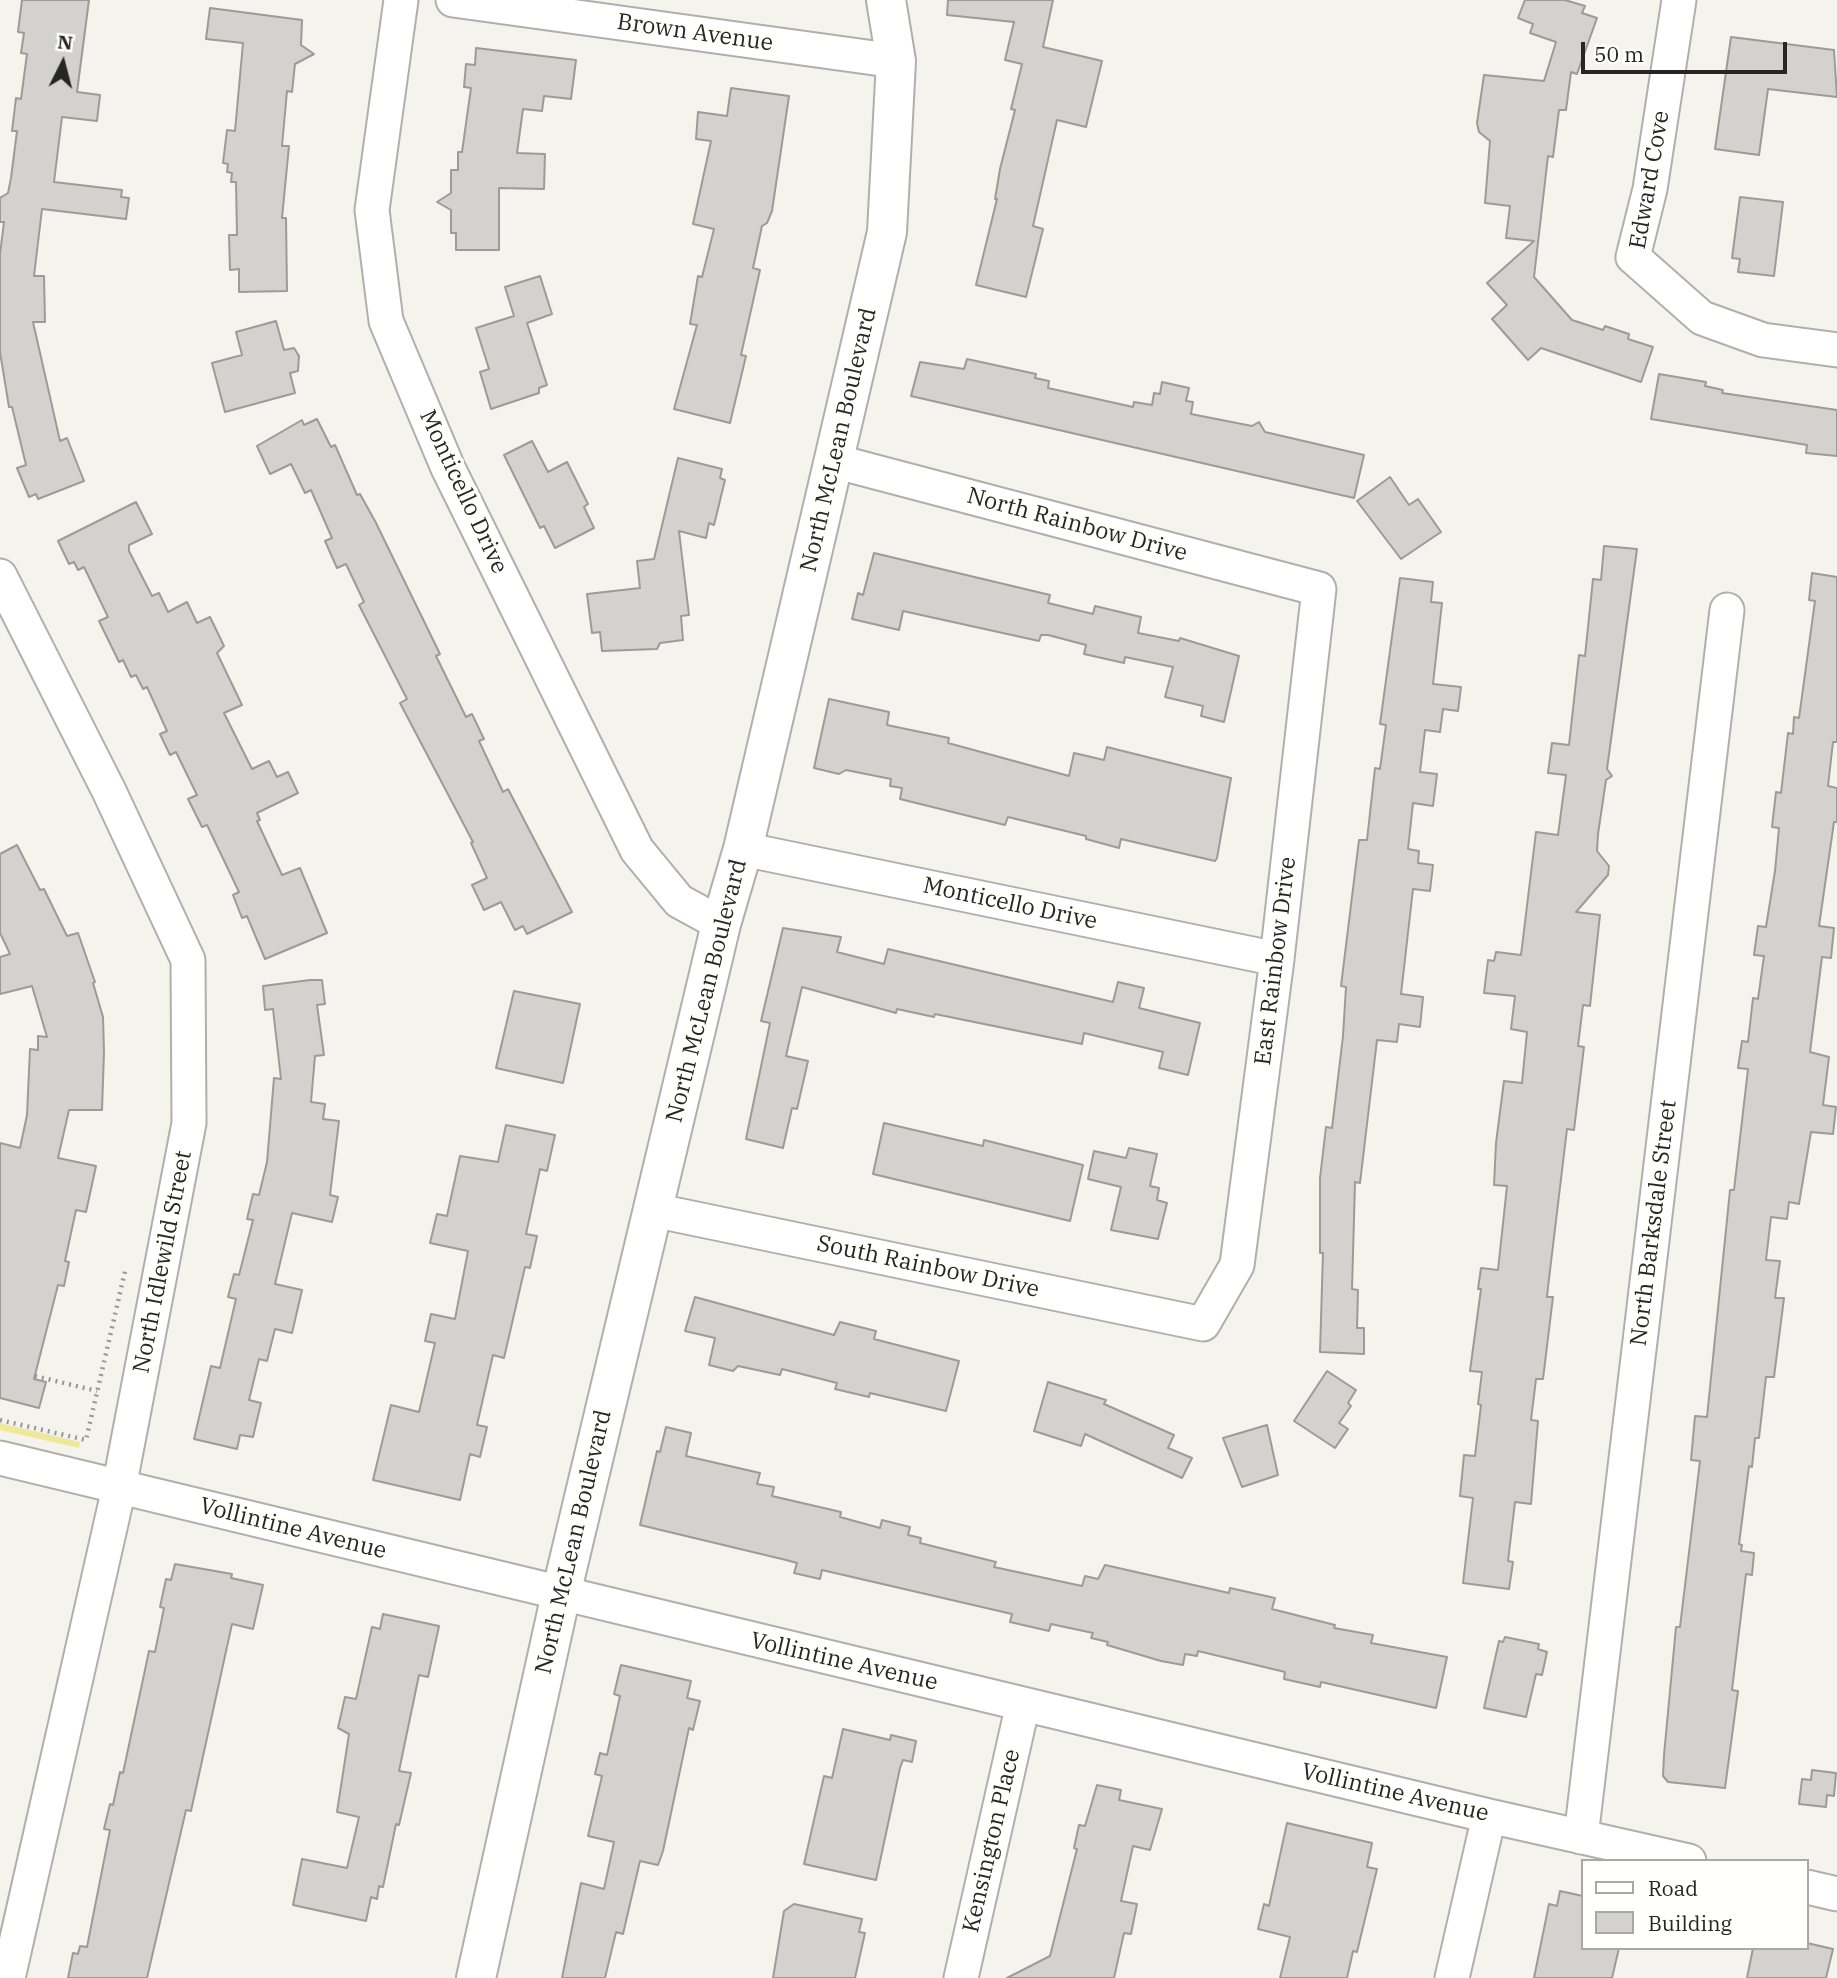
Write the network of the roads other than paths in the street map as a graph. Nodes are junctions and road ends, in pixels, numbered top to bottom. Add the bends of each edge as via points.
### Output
1 (401, 0) edge
2 (453, 0) edge
3 (886, 0) edge
4 (1679, 0) edge
5 (896, 61) junction
6 (1837, 349) edge
7 (834, 461) junction
8 (0, 576) edge
9 (1319, 589) joint
10 (1727, 610) dead end
11 (743, 849) junction
12 (721, 924) junction
13 (1277, 959) junction
14 (653, 1210) junction
15 (1203, 1324) joint
16 (0, 1458) edge
17 (119, 1488) junction
18 (561, 1594) junction
19 (1023, 1704) junction
20 (1489, 1816) junction
21 (1581, 1837) junction
22 (1680, 1859) edge
23 (1809, 1887) edge
24 (1837, 1894) edge
25 (8, 1978) edge
26 (476, 1978) edge
27 (961, 1978) edge
28 (1452, 1978) edge

1 - 12 street, Monticello Drive via 372,211 386,321 448,468 637,850 679,901
2 - 5 street, Brown Avenue
3 - 5 main road, North McLean Boulevard
4 - 6 street, Edward Cove via 1650,189 1633,257 1702,318 1763,340
5 - 7 main road, North McLean Boulevard via 887,232
7 - 9 street, North Rainbow Drive
7 - 11 main road, North McLean Boulevard
8 - 17 street, North Idlewild Street via 188,960 189,1123
9 - 13 street, East Rainbow Drive
10 - 21 street, North Barksdale Street
11 - 12 main road, North McLean Boulevard
11 - 13 street, Monticello Drive
12 - 14 main road, North McLean Boulevard
13 - 15 street, East Rainbow Drive via 1237,1265
14 - 15 street, South Rainbow Drive
14 - 18 main road, North McLean Boulevard
16 - 17 street, Vollintine Avenue
17 - 18 street, Vollintine Avenue
17 - 25 street, North Idlewild Street
18 - 19 street, Vollintine Avenue
18 - 26 main road, North McLean Boulevard
19 - 20 street, Vollintine Avenue
19 - 27 street, Kensington Place
20 - 21 street, Vollintine Avenue
20 - 28 street
21 - 22 street, Vollintine Avenue
23 - 24 street

